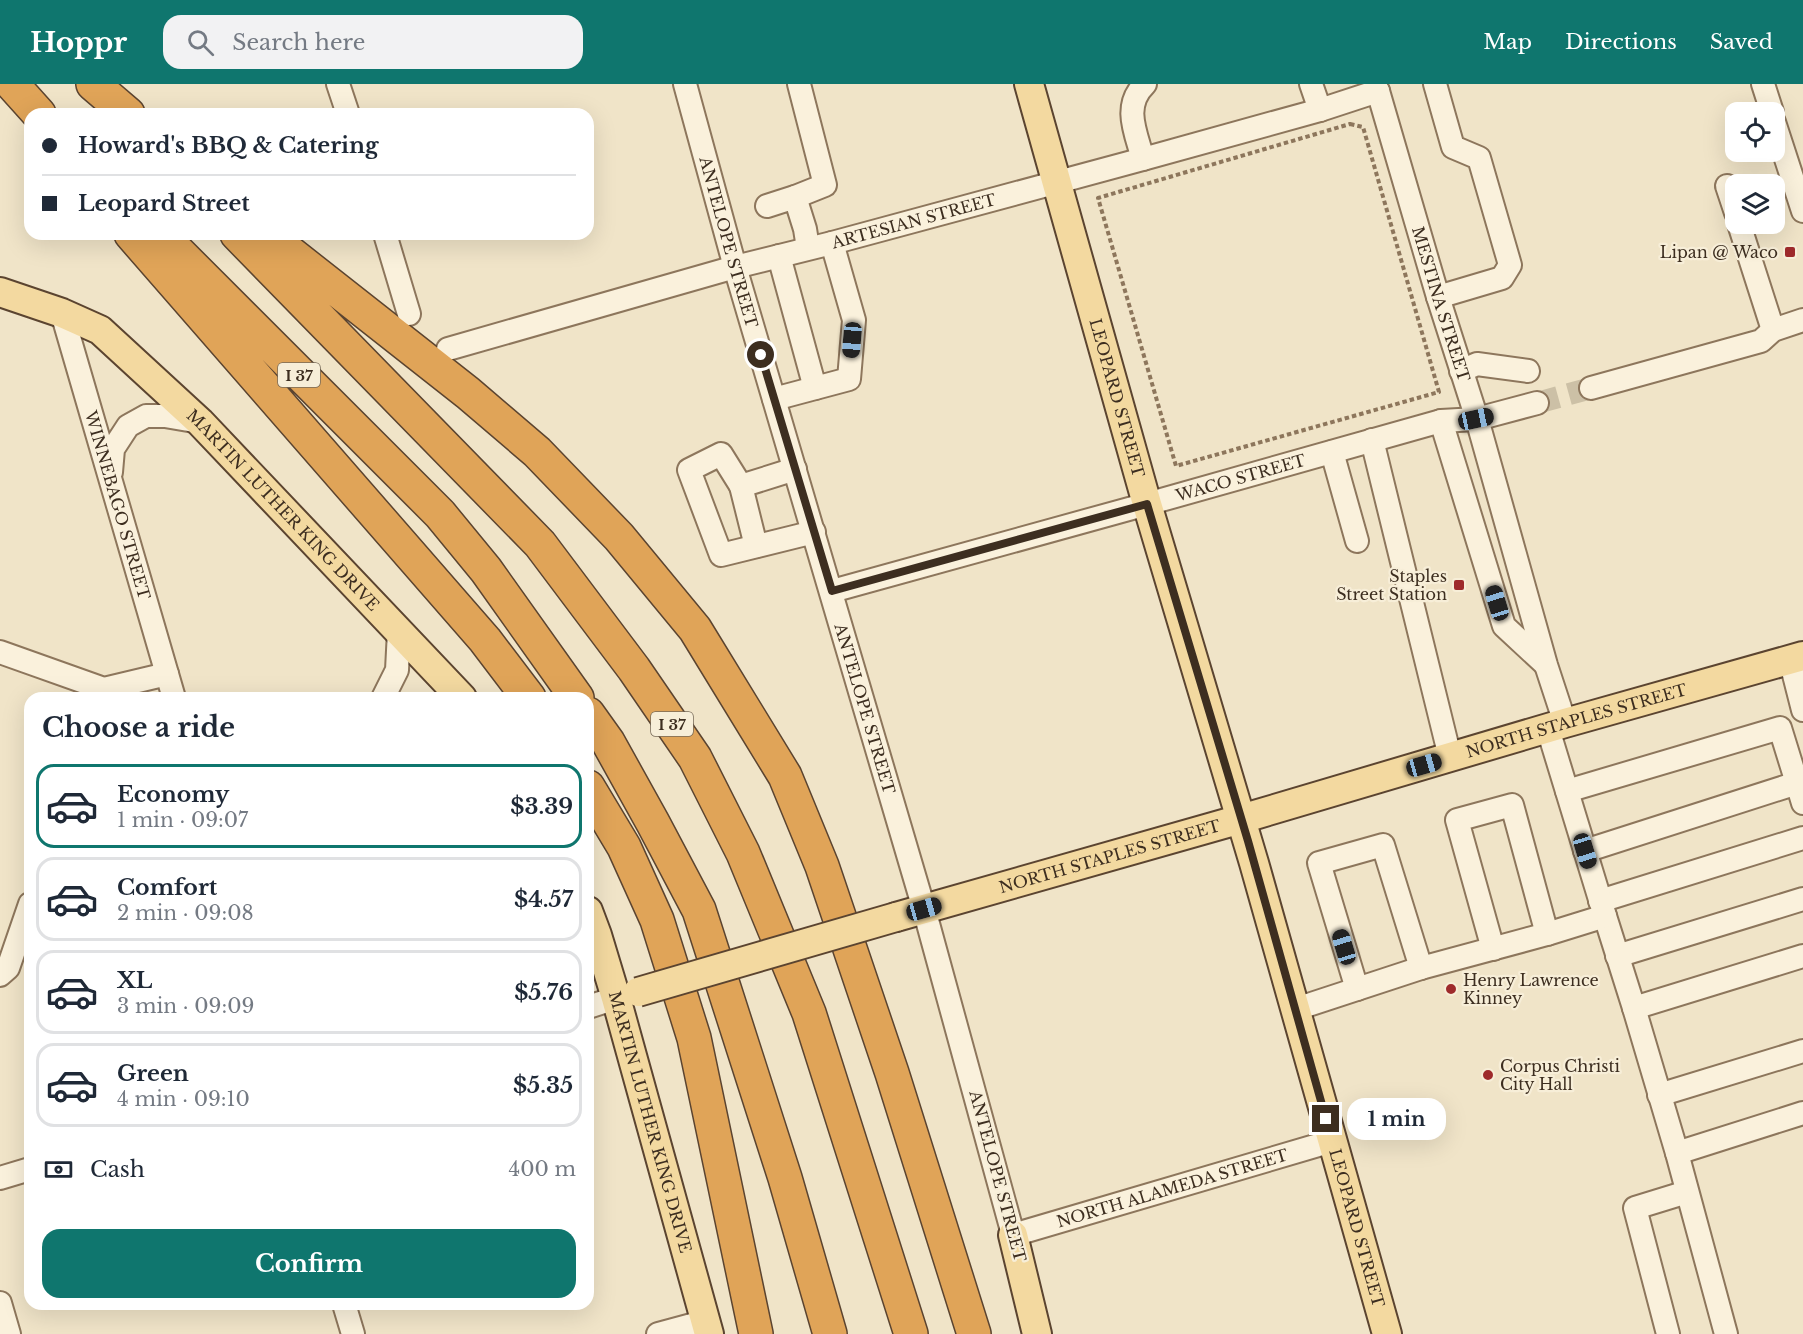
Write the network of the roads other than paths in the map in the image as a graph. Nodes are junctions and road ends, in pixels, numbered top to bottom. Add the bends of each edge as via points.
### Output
1 (12, 84) edge
2 (92, 84) edge
3 (338, 84) edge
4 (685, 84) edge
5 (799, 84) edge
6 (1029, 84) edge
7 (1144, 84) edge
8 (1311, 84) edge
9 (1435, 84) edge
10 (1762, 84) edge
11 (1380, 87) edge
12 (1768, 102) edge
13 (34, 108) edge
14 (114, 108) edge
15 (121, 108) edge
16 (346, 108) edge
17 (1320, 110) junction
18 (1785, 156) edge
19 (1143, 159) junction
20 (1057, 183) junction
21 (795, 197) junction
22 (767, 206) dead end
23 (1803, 211) edge
24 (1742, 234) edge
25 (136, 240) edge
26 (166, 240) edge
27 (243, 240) edge
28 (274, 240) edge
29 (387, 240) edge
30 (832, 243) junction
31 (808, 248) junction
32 (779, 256) junction
33 (735, 267) junction
34 (0, 292) edge
35 (1438, 297) junction
36 (62, 313) junction
37 (409, 314) dead end
38 (1803, 320) edge
39 (1773, 330) junction
40 (448, 349) dead end
41 (1461, 370) junction
42 (1528, 371) dead end
43 (815, 388) junction
44 (1591, 388) tunnel mouth
45 (774, 399) junction
46 (1538, 402) tunnel mouth
47 (1476, 419) junction
48 (1441, 421) junction
49 (200, 422) junction
50 (1372, 440) junction
51 (1332, 452) junction
52 (795, 469) junction
53 (110, 479) junction
54 (741, 486) junction
55 (1147, 504) junction
56 (814, 532) junction
57 (1357, 541) dead end
58 (756, 546) junction
59 (832, 591) junction
60 (399, 631) junction
61 (0, 652) edge
62 (1796, 658) edge
63 (1546, 665) junction
64 (167, 674) junction
65 (100, 692) edge
66 (105, 692) edge
67 (172, 692) edge
68 (386, 692) edge
69 (456, 692) edge
70 (524, 692) edge
71 (573, 692) edge
72 (1803, 710) edge
73 (594, 723) edge
74 (1556, 726) junction
75 (1450, 757) junction
76 (1567, 791) junction
77 (1800, 793) edge
78 (594, 797) edge
79 (1241, 819) junction
80 (1803, 838) edge
81 (1585, 851) junction
82 (1803, 899) edge
83 (1603, 908) junction
84 (924, 909) junction
85 (24, 921) edge
86 (594, 927) edge
87 (1546, 934) junction
88 (1493, 949) junction
89 (1617, 956) junction
90 (1803, 956) edge
91 (1421, 968) junction
92 (0, 975) edge
93 (1357, 989) junction
94 (627, 995) junction
95 (594, 1005) edge
96 (1634, 1008) junction
97 (1296, 1009) junction
98 (694, 1038) junction
99 (1803, 1051) edge
100 (1659, 1095) junction
101 (1803, 1113) edge
102 (1332, 1141) junction
103 (1677, 1153) junction
104 (24, 1171) edge
105 (0, 1178) edge
106 (1687, 1192) junction
107 (1013, 1235) junction
108 (0, 1303) edge
109 (346, 1310) edge
110 (708, 1327) edge
111 (9, 1334) edge
112 (353, 1334) edge
113 (658, 1334) edge
114 (756, 1334) edge
115 (777, 1334) edge
116 (830, 1334) edge
117 (911, 1334) edge
118 (974, 1334) edge
119 (1037, 1334) edge
120 (1043, 1334) edge
121 (1387, 1334) edge
122 (1668, 1334) edge
123 (1725, 1334) edge

1 - 13 highway
2 - 14 highway
2 - 15 highway
3 - 16 street
4 - 33 street, ANTELOPE STREET
5 - 21 street via 825,185
6 - 20 main road, LEOPARD STREET
7 - 19 street via 1133,100 1131,115
8 - 17 street
9 - 35 street via 1453,147 1479,158 1510,265 1502,278
10 - 12 street
11 - 17 street, ARTESIAN STREET
11 - 35 street, MESTINA STREET
17 - 19 street, ARTESIAN STREET
18 - 23 street
19 - 20 street, ARTESIAN STREET
20 - 30 street, ARTESIAN STREET
20 - 55 main road, LEOPARD STREET
21 - 22 street
21 - 31 street
24 - 39 street
25 - 70 highway via 485,640
26 - 71 highway, I 37 via 440,514 486,570
27 - 117 highway, I 37 via 540,544 695,758 743,853 809,1013
28 - 118 highway via 537,452 620,537 695,629 785,776 822,866
29 - 37 street
30 - 31 street, ARTESIAN STREET
30 - 43 street via 854,320 849,379
31 - 32 street, ARTESIAN STREET
32 - 33 street, ARTESIAN STREET
32 - 43 street
33 - 40 street, ARTESIAN STREET
33 - 45 street, ANTELOPE STREET
34 - 36 main road, MARTIN LUTHER KING DRIVE
35 - 41 street, MESTINA STREET
36 - 49 main road, MARTIN LUTHER KING DRIVE via 100,330
36 - 53 street, WINNEBAGO STREET
38 - 39 street
39 - 44 street via 1761,341
41 - 42 street via 1477,364
41 - 47 street, MESTINA STREET
43 - 45 street
45 - 52 street, ANTELOPE STREET
46 - 47 street, WACO STREET
47 - 48 street, WACO STREET
47 - 63 street, MESTINA STREET
48 - 50 street, WACO STREET
48 - 63 street via 1504,626
49 - 53 street via 146,416 128,426 113,449
49 - 60 main road, MARTIN LUTHER KING DRIVE
50 - 51 street, WACO STREET
50 - 75 street
51 - 55 street, WACO STREET
51 - 57 street
52 - 54 street
52 - 56 street, ANTELOPE STREET
53 - 64 street, WINNEBAGO STREET
54 - 58 street
54 - 58 street via 721,454 689,470 721,555
55 - 59 street, WACO STREET
55 - 79 main road, LEOPARD STREET
56 - 58 street
56 - 59 street, ANTELOPE STREET
59 - 84 street, ANTELOPE STREET
60 - 68 street via 397,670
60 - 69 main road, MARTIN LUTHER KING DRIVE
61 - 65 street
62 - 72 street
62 - 74 main road, NORTH STAPLES STREET
63 - 74 street, MESTINA STREET
64 - 66 street
64 - 67 street, WINNEBAGO STREET
73 - 116 highway via 614,752 699,910 785,1178
74 - 75 main road, NORTH STAPLES STREET
74 - 76 street, MESTINA STREET
75 - 79 main road, NORTH STAPLES STREET
76 - 77 street via 1780,728
76 - 81 street, MESTINA STREET
77 - 81 street
78 - 98 highway via 624,847 657,920
79 - 84 main road, NORTH STAPLES STREET
79 - 97 main road, LEOPARD STREET
80 - 83 street
81 - 83 street, MESTINA STREET
82 - 89 street
83 - 87 street
83 - 89 street, MESTINA STREET
84 - 94 main road, NORTH STAPLES STREET, bridge
84 - 107 street, ANTELOPE STREET
85 - 92 street via 8,968
86 - 94 main road, MARTIN LUTHER KING DRIVE
87 - 88 street
87 - 88 street via 1512,805 1457,820
88 - 91 street
89 - 96 street, MESTINA STREET
90 - 96 street
91 - 93 street
91 - 93 street via 1383,845 1318,862
93 - 97 street
94 - 95 street, NORTH STAPLES STREET
94 - 110 main road, MARTIN LUTHER KING DRIVE
96 - 100 street, MESTINA STREET
97 - 102 main road, LEOPARD STREET
98 - 114 highway
98 - 115 highway
99 - 100 street
100 - 103 street, MESTINA STREET
101 - 103 street
102 - 107 street, NORTH ALAMEDA STREET
102 - 121 main road, LEOPARD STREET
103 - 106 street, MESTINA STREET
104 - 105 street
106 - 122 street via 1635,1208
106 - 123 street, MESTINA STREET
107 - 119 main road
107 - 120 street, ANTELOPE STREET
108 - 111 street
109 - 112 street
110 - 113 street

